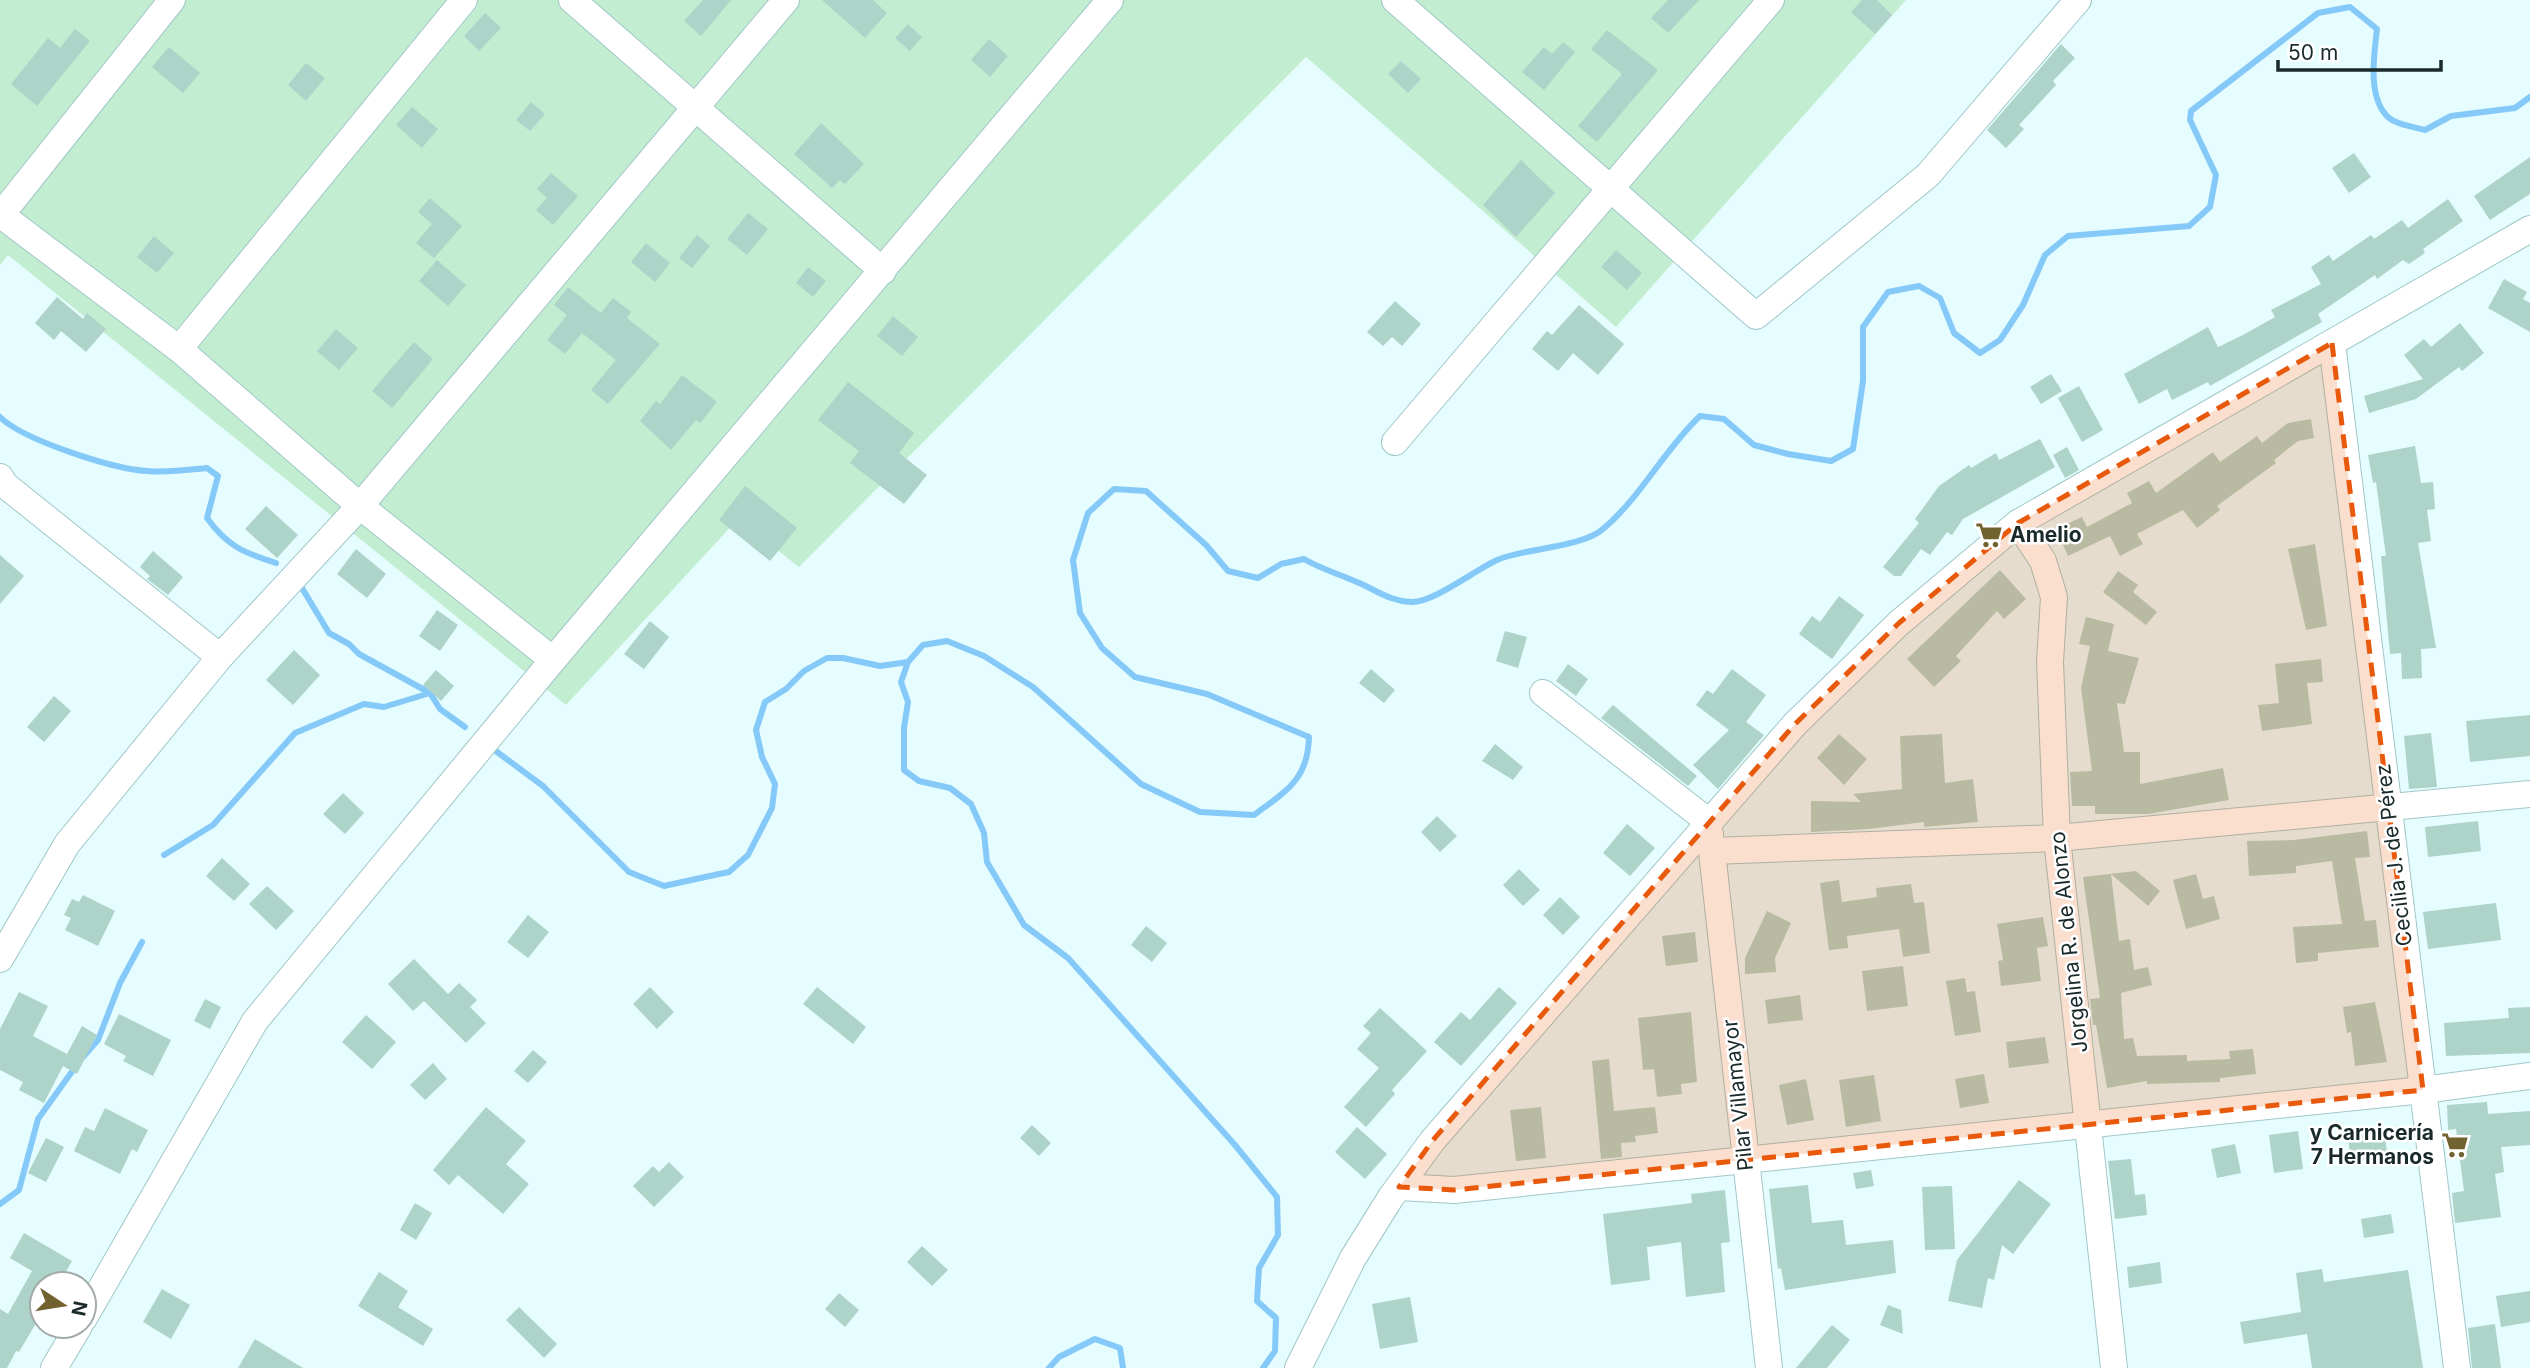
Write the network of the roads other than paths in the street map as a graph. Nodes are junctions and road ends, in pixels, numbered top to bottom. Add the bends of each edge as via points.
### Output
1 (172, 0) edge
2 (464, 0) edge
3 (572, 0) edge
4 (786, 0) edge
5 (1110, 0) edge
6 (1771, 0) edge
7 (2078, 0) edge
8 (1409, 4) edge
9 (697, 107) junction
10 (1611, 188) junction
11 (2525, 239) edge
12 (883, 271) junction
13 (2332, 343) junction
14 (179, 349) junction
15 (1395, 442) dead end
16 (0, 477) edge
17 (360, 506) junction
18 (2018, 523) junction
19 (220, 657) junction
20 (553, 660) junction
21 (1543, 693) dead end
22 (2530, 794) edge
23 (2389, 808) junction
24 (1709, 822) junction
25 (2057, 838) junction
26 (1712, 851) junction
27 (0, 959) edge
28 (2530, 1076) edge
29 (2423, 1090) junction
30 (2088, 1125) junction
31 (1744, 1160) junction
32 (1399, 1187) junction
33 (98, 1294) edge
34 (71, 1340) edge
35 (54, 1368) edge
36 (1298, 1368) edge
37 (1769, 1368) edge
38 (2114, 1368) edge
39 (2457, 1368) edge

1 - 14 street via 1,215
2 - 14 street
3 - 9 street
4 - 9 street
5 - 12 street
6 - 10 street
7 - 10 street via 1927,175 1756,316
8 - 10 street
9 - 12 street
9 - 17 street
10 - 15 street
11 - 13 street
12 - 20 street
13 - 18 street
13 - 23 street, Cecilia J. de Pérez
14 - 17 street
16 - 19 street
17 - 19 street
17 - 20 street
18 - 24 street via 1880,641 1795,724
18 - 25 street, Jorgelina R. de Alonzo via 2043,561 2054,597 2050,662
19 - 27 street via 67,844
20 - 33 street via 255,1021
21 - 24 street
22 - 23 street
23 - 25 street
23 - 29 street, Cecilia J. de Pérez
24 - 26 street, Pilar Villamayor
24 - 32 street via 1433,1140
25 - 26 street
25 - 30 street, Jorgelina R. de Alonzo
26 - 31 street, Pilar Villamayor
28 - 29 street
29 - 30 street
29 - 39 street, Cecilia J. de Pérez
30 - 31 street
30 - 38 street, Jorgelina R. de Alonzo
31 - 32 street via 1454,1190
31 - 37 street, Pilar Villamayor
32 - 36 street via 1353,1258
34 - 35 street

